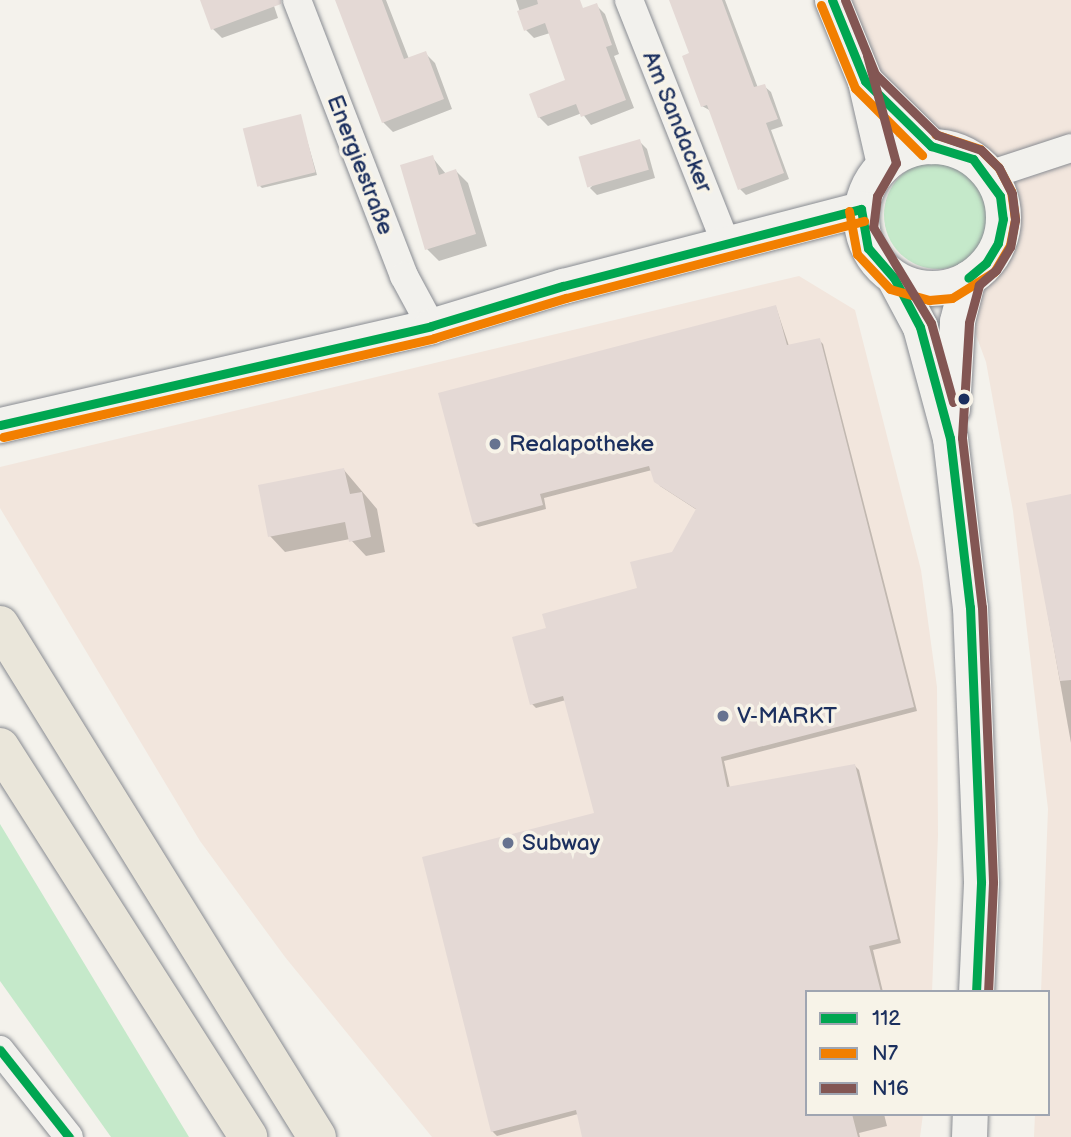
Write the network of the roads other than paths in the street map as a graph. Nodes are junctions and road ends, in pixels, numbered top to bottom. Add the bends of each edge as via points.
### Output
1 (297, 0) edge
2 (629, 0) edge
3 (832, 0) edge
4 (865, 81) junction
5 (931, 146) junction
6 (1071, 148) edge
7 (884, 164) junction
8 (989, 175) junction
9 (861, 209) junction
10 (726, 244) junction
11 (894, 278) junction
12 (968, 278) junction
13 (431, 326) junction
14 (0, 425) edge
15 (950, 438) junction
16 (0, 625) edge
17 (0, 747) edge
18 (976, 990) edge
19 (0, 1050) edge
20 (970, 1116) edge
21 (246, 1136) edge
22 (69, 1137) edge
23 (317, 1137) edge
24 (969, 1137) edge

1 - 13 street, Energiestraße via 404,276
2 - 10 street, Am Sandacker
3 - 4 street
4 - 5 street
4 - 7 street
5 - 7 street via 914,148
5 - 8 street via 963,154
6 - 8 street
7 - 9 street via 865,192
8 - 12 street via 1000,196 1003,219 998,243 986,263
9 - 10 street
9 - 11 street via 868,248
10 - 13 street
11 - 12 street via 931,288
11 - 15 street via 920,327
12 - 15 street via 957,321
13 - 14 street
15 - 18 street via 970,607 981,883
16 - 23 highway
17 - 21 highway
19 - 22 street
20 - 24 street

